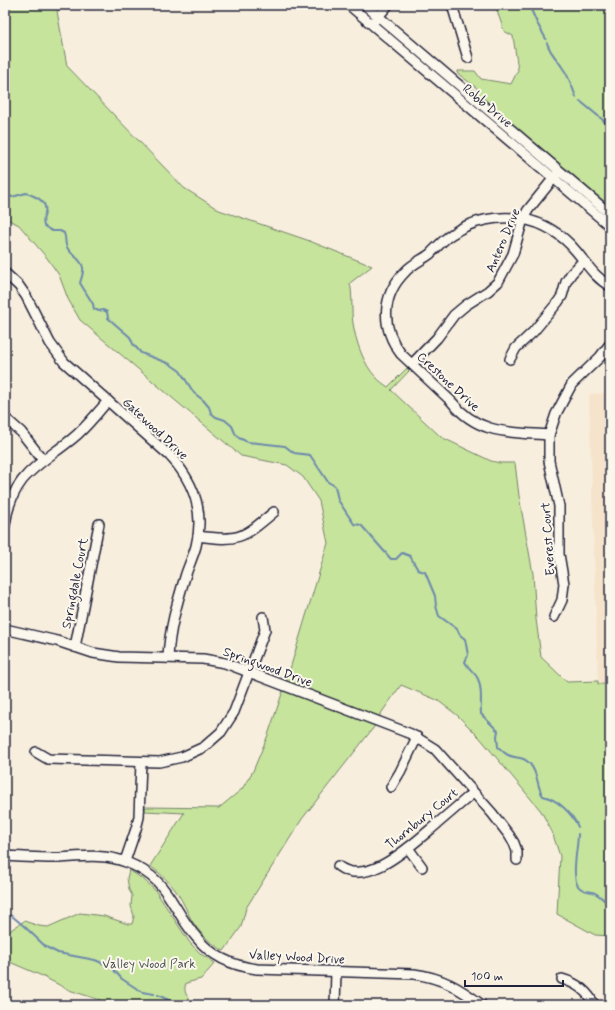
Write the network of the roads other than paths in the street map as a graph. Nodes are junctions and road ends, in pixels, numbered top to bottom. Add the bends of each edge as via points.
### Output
1 (349, 5) edge
2 (365, 5) edge
3 (388, 5) edge
4 (452, 5) edge
5 (378, 16) junction
6 (372, 24) junction
7 (468, 58) dead end
8 (560, 170) junction
9 (554, 178) junction
10 (610, 214) edge
11 (523, 219) junction
12 (610, 226) edge
13 (583, 261) junction
14 (5, 273) edge
15 (610, 286) edge
16 (610, 344) edge
17 (510, 360) dead end
18 (412, 364) junction
19 (108, 401) junction
20 (5, 418) edge
21 (550, 435) junction
22 (43, 460) junction
23 (6, 512) edge
24 (274, 512) dead end
25 (98, 524) dead end
26 (5, 525) edge
27 (198, 536) junction
28 (263, 617) dead end
29 (554, 617) dead end
30 (5, 629) edge
31 (75, 647) junction
32 (168, 658) junction
33 (250, 673) junction
34 (417, 737) junction
35 (36, 752) dead end
36 (441, 755) joint
37 (141, 762) junction
38 (391, 787) dead end
39 (473, 793) junction
40 (408, 848) junction
41 (5, 856) edge
42 (517, 860) dead end
43 (125, 861) junction
44 (338, 866) dead end
45 (422, 867) dead end
46 (336, 972) junction
47 (562, 978) dead end
48 (335, 1005) edge
49 (482, 1005) edge
50 (594, 1005) edge

1 - 6 street, Robb Drive
2 - 5 street, Robb Drive
3 - 5 street
4 - 7 street
5 - 6 street
5 - 8 street, Robb Drive
6 - 9 street, Robb Drive
8 - 9 street, Antero Drive
8 - 10 street, Robb Drive
9 - 11 street, Antero Drive
9 - 12 street, Robb Drive
11 - 13 street, Crestone Drive via 558,234
11 - 18 street, Antero Drive via 513,254 498,282 454,315 437,338
11 - 18 street, Crestone Drive via 495,218 461,228 401,276 387,305 387,326 395,346
13 - 15 street, Crestone Drive via 598,278
13 - 17 street via 566,282 558,302 516,348
14 - 19 street, Gatewood Drive via 26,296 56,354
16 - 21 street, Everest Court via 572,384 556,414
18 - 21 street, Crestone Drive via 458,409 479,425 498,431
19 - 22 street via 80,432
19 - 27 street, Gatewood Drive via 170,456 187,477 197,500
20 - 22 street via 21,432
21 - 29 street, Everest Court via 549,461 559,506 558,554 564,584 562,600
22 - 23 street via 19,484
23 - 26 street
24 - 27 street via 238,537 219,539
25 - 31 street, Springdale Court
27 - 32 street, Gatewood Drive via 169,638
28 - 33 street via 265,630
30 - 31 street, Springwood Drive
31 - 32 street, Springwood Drive via 119,658
32 - 33 street, Springwood Drive via 214,661
33 - 34 street, Springwood Drive
33 - 37 street via 228,723 212,740 182,757 159,762
34 - 36 street, Springwood Drive
34 - 38 street
35 - 37 street via 48,759
36 - 39 street, Thornbury Court
37 - 43 street via 139,817
39 - 40 street, Thornbury Court
39 - 42 street via 509,835 517,851
40 - 44 street, Thornbury Court via 382,865 365,871 351,873
40 - 45 street
41 - 43 street, Valley Wood Drive via 103,856
43 - 46 street, Valley Wood Drive via 143,870 162,885 197,938 225,960 235,965 257,969
46 - 48 street
46 - 49 street, Valley Wood Drive via 427,976 450,984
47 - 50 street via 576,984 589,996

